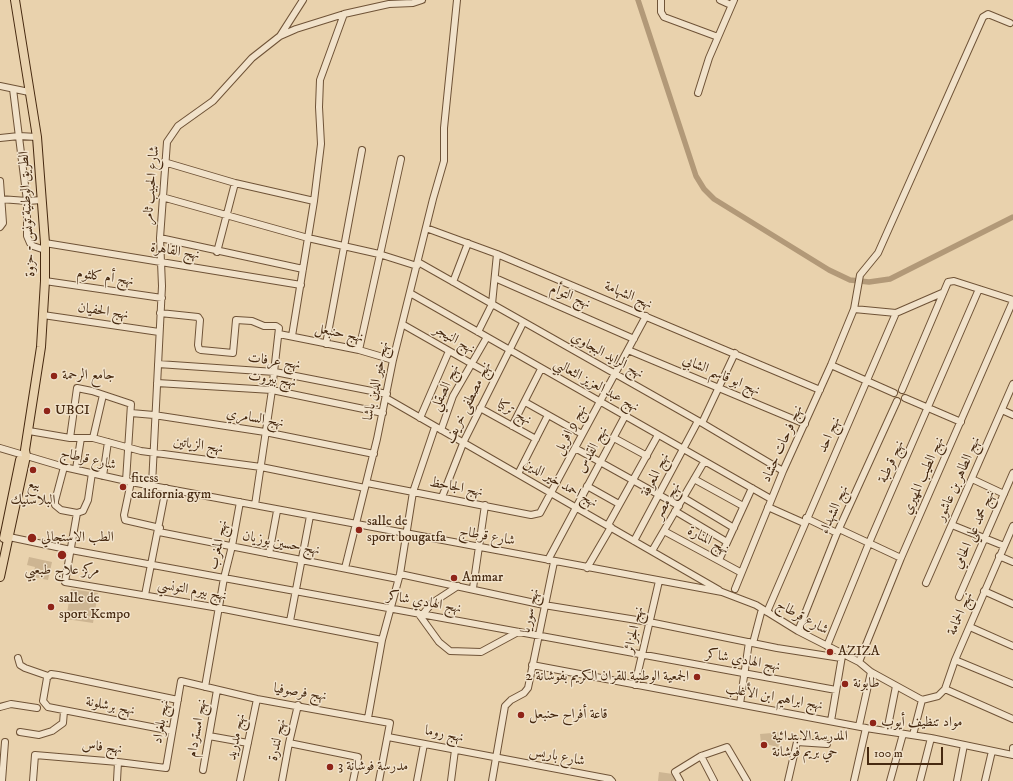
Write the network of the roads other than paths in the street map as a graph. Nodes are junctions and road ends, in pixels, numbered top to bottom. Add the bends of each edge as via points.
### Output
1 (15, 0) edge
2 (303, 0) edge
3 (422, 0) edge
4 (457, 0) edge
5 (661, 0) edge
6 (720, 0) edge
7 (732, 2) edge
8 (344, 14) junction
9 (1010, 23) dead end
10 (280, 36) junction
11 (718, 37) junction
12 (0, 86) edge
13 (13, 89) junction
14 (29, 92) junction
15 (698, 93) dead end
16 (19, 136) junction
17 (36, 137) junction
18 (0, 138) edge
19 (362, 150) dead end
20 (401, 159) dead end
21 (164, 162) junction
22 (0, 181) edge
23 (235, 183) junction
24 (162, 197) junction
25 (1, 199) edge
26 (42, 200) junction
27 (27, 201) junction
28 (314, 201) junction
29 (226, 214) junction
30 (0, 227) edge
31 (426, 228) junction
32 (160, 238) junction
33 (308, 238) junction
34 (468, 244) junction
35 (45, 246) junction
36 (345, 246) junction
37 (217, 252) junction
38 (379, 254) junction
39 (497, 254) junction
40 (161, 262) junction
41 (418, 264) junction
42 (303, 269) junction
43 (495, 278) junction
44 (44, 281) junction
45 (453, 282) junction
46 (301, 285) junction
47 (979, 289) junction
48 (410, 293) junction
49 (942, 294) junction
50 (162, 298) junction
51 (1013, 301) edge
52 (492, 304) junction
53 (854, 309) junction
54 (160, 313) junction
55 (896, 313) junction
56 (43, 315) junction
57 (646, 316) junction
58 (523, 323) junction
59 (402, 324) junction
60 (159, 332) junction
61 (279, 332) junction
62 (478, 332) junction
63 (292, 336) junction
64 (487, 337) junction
65 (634, 339) junction
66 (326, 344) junction
67 (359, 350) junction
68 (509, 350) junction
69 (628, 350) junction
70 (449, 351) junction
71 (735, 354) junction
72 (393, 360) junction
73 (471, 363) junction
74 (158, 364) junction
75 (831, 365) junction
76 (541, 369) junction
77 (275, 372) junction
78 (615, 374) junction
79 (494, 377) junction
80 (868, 381) junction
81 (157, 383) junction
82 (1013, 384) edge
83 (718, 388) junction
84 (272, 390) junction
85 (820, 390) junction
86 (902, 390) junction
87 (894, 393) junction
88 (103, 395) junction
89 (386, 396) junction
90 (905, 398) junction
91 (897, 401) junction
92 (525, 402) junction
93 (599, 402) junction
94 (480, 408) junction
95 (929, 408) junction
96 (1002, 410) junction
97 (131, 413) junction
98 (382, 414) junction
99 (154, 415) junction
100 (548, 415) junction
101 (1013, 415) edge
102 (626, 416) junction
103 (420, 418) junction
104 (700, 422) junction
105 (961, 422) junction
106 (805, 424) junction
107 (512, 426) junction
108 (438, 428) junction
109 (28, 431) junction
110 (265, 432) junction
111 (582, 434) junction
112 (658, 435) junction
113 (70, 438) junction
114 (81, 438) junction
115 (93, 438) junction
116 (614, 438) junction
117 (536, 439) junction
118 (464, 441) junction
119 (108, 442) junction
120 (0, 448) edge
121 (127, 448) junction
122 (575, 448) junction
123 (682, 449) junction
124 (153, 452) junction
125 (24, 454) junction
126 (374, 454) junction
127 (646, 456) junction
128 (600, 461) junction
129 (704, 462) junction
130 (64, 467) junction
131 (261, 467) junction
132 (76, 469) junction
133 (783, 471) junction
134 (92, 473) junction
135 (1013, 473) edge
136 (518, 474) junction
137 (103, 476) junction
138 (694, 479) junction
139 (972, 479) junction
140 (634, 480) junction
141 (128, 482) junction
142 (152, 485) junction
143 (366, 485) junction
144 (587, 486) junction
145 (166, 488) junction
146 (752, 488) junction
147 (413, 492) junction
148 (550, 492) junction
149 (1004, 494) junction
150 (659, 496) junction
151 (442, 497) junction
152 (684, 498) junction
153 (771, 499) junction
154 (240, 502) junction
155 (619, 504) junction
156 (255, 505) junction
157 (485, 506) junction
158 (576, 506) junction
159 (743, 506) junction
160 (768, 507) junction
161 (677, 509) junction
162 (277, 511) junction
163 (78, 513) junction
164 (540, 513) joint
165 (310, 516) junction
166 (805, 521) junction
167 (355, 523) junction
168 (952, 525) junction
169 (610, 526) junction
170 (1013, 526) edge
171 (734, 528) junction
172 (159, 530) junction
173 (664, 531) junction
174 (838, 531) junction
175 (406, 534) junction
176 (5, 535) edge
177 (985, 538) junction
178 (634, 540) junction
179 (727, 542) junction
180 (869, 543) junction
181 (232, 546) junction
182 (1004, 546) junction
183 (479, 547) junction
184 (70, 550) junction
185 (652, 551) junction
186 (0, 552) edge
187 (269, 554) junction
188 (999, 556) junction
189 (902, 558) junction
190 (719, 560) junction
191 (301, 561) junction
192 (551, 561) junction
193 (1013, 562) edge
194 (151, 565) junction
195 (345, 568) junction
196 (587, 568) junction
197 (740, 572) junction
198 (399, 576) junction
199 (0, 577) edge
200 (224, 578) junction
201 (659, 581) junction
202 (926, 583) dead end
203 (458, 586) junction
204 (473, 588) junction
205 (735, 589) dead end
206 (295, 591) junction
207 (984, 591) junction
208 (722, 592) junction
209 (145, 595) junction
210 (959, 597) dead end
211 (1013, 604) edge
212 (544, 605) junction
213 (219, 608) junction
214 (391, 609) junction
215 (764, 611) junction
216 (420, 614) junction
217 (290, 621) junction
218 (649, 622) junction
219 (970, 627) junction
220 (798, 631) junction
221 (518, 632) junction
222 (538, 636) junction
223 (382, 640) junction
224 (751, 643) junction
225 (827, 646) junction
226 (1013, 646) edge
227 (641, 655) junction
228 (842, 656) junction
229 (18, 658) dead end
230 (955, 660) junction
231 (859, 662) junction
232 (532, 665) junction
233 (871, 672) junction
234 (745, 674) junction
235 (48, 676) junction
236 (181, 681) joint
237 (1013, 684) edge
238 (635, 685) junction
239 (896, 686) junction
240 (205, 687) junction
241 (217, 690) junction
242 (836, 690) junction
243 (944, 690) junction
244 (257, 699) junction
245 (178, 700) junction
246 (922, 700) junction
247 (740, 704) junction
248 (298, 705) junction
249 (0, 707) edge
250 (37, 708) dead end
251 (64, 711) junction
252 (368, 718) junction
253 (1013, 719) edge
254 (831, 721) junction
255 (859, 726) junction
256 (866, 728) junction
257 (172, 731) junction
258 (887, 731) junction
259 (20, 732) dead end
260 (903, 734) junction
261 (913, 735) junction
262 (209, 736) junction
263 (388, 737) junction
264 (931, 738) junction
265 (5, 742) dead end
266 (248, 743) junction
267 (289, 743) junction
268 (424, 744) junction
269 (827, 744) dead end
270 (964, 744) junction
271 (455, 750) junction
272 (992, 751) junction
273 (1013, 755) edge
274 (701, 756) junction
275 (496, 758) junction
276 (118, 762) junction
277 (166, 768) joint
278 (203, 770) dead end
279 (2, 781) edge
280 (33, 781) edge
281 (117, 781) edge
282 (240, 781) edge
283 (282, 781) edge
284 (353, 781) edge
285 (379, 781) edge
286 (417, 781) edge
287 (450, 781) edge
288 (492, 781) edge
289 (612, 781) edge
290 (680, 781) edge
291 (714, 781) edge
292 (747, 781) edge
293 (788, 781) edge
294 (854, 781) edge
295 (890, 781) edge
296 (920, 781) edge
297 (957, 781) edge
298 (985, 781) edge

1 - 14 main road, الطريق الوطنية تونس - حزوة
2 - 10 street
3 - 8 street, شارع الحبيب ثامر
4 - 31 street, نهج خير الدين باشا via 445,122 445,155
5 - 11 street via 661,12 664,17
6 - 7 street
7 - 11 street
8 - 10 street, شارع الحبيب ثامر
8 - 28 street via 320,80 321,144
9 - 53 street, نهج فرحات حشاد via 988,14 983,17 882,244 860,275
10 - 21 street, شارع الحبيب ثامر via 252,58 213,101 178,126 167,142
11 - 15 street
12 - 13 street
13 - 14 street
13 - 16 street
14 - 17 main road, الطريق الوطنية تونس - حزوة
16 - 17 street
16 - 18 street
16 - 27 street
17 - 26 main road, الطريق الوطنية تونس - حزوة
19 - 36 street
20 - 38 street
21 - 23 street
21 - 24 street, شارع الحبيب ثامر
22 - 25 street
23 - 28 street
23 - 29 street
24 - 29 street, نهج الرايد البجاوي
24 - 32 street, شارع الحبيب ثامر
25 - 27 street
25 - 30 street via 3,223
26 - 27 street
26 - 35 main road, الطريق الوطنية تونس - حزوة
27 - 35 street, نهج القاهرة via 28,241 33,246
28 - 33 street
29 - 33 street, نهج الرايد البجاوي
29 - 37 street
31 - 34 street, نهج الشهامة
31 - 41 street, نهج خير الدين باشا
32 - 37 street
32 - 40 street, شارع الحبيب ثامر
33 - 36 street, نهج الرايد البجاوي
33 - 42 street
34 - 39 street, نهج الشهامة
34 - 45 street
35 - 40 street, نهج القاهرة
35 - 44 main road, الطريق الوطنية تونس - حزوة
36 - 38 street, نهج الرايد البجاوي
36 - 66 street
37 - 42 street
38 - 41 street, نهج الرايد البجاوي
38 - 67 street
39 - 43 street
39 - 57 street, نهج الشهامة
40 - 46 street, نهج القاهرة
40 - 50 street, شارع الحبيب ثامر
41 - 45 street, نهج الرايد البجاوي
41 - 48 street, نهج خير الدين باشا
42 - 46 street
43 - 52 street
43 - 65 street, نهج التوأم
44 - 50 street, نهج أم كلثوم
44 - 56 main road, الطريق الوطنية تونس - حزوة
45 - 52 street, نهج الرايد البجاوي
46 - 63 street
47 - 49 street via 952,280 948,282
47 - 51 street
47 - 95 street, نهج قرطبة
48 - 59 street, نهج خير الدين باشا
48 - 62 street, نهج عبد العزيز الثعالبي
49 - 55 street
49 - 86 street
50 - 54 street, شارع الحبيب ثامر
51 - 105 street, نهج الطيب المهيري
52 - 58 street, نهج الرايد البجاوي
52 - 62 street
53 - 55 street
53 - 75 street, نهج فرحات حشاد
54 - 60 street, شارع الحبيب ثامر
54 - 61 street, نهج حنبعل via 198,317 199,350 233,353 236,320 276,326
55 - 80 street, نهج احد
56 - 60 street, نهج الحفيان
56 - 109 main road, الطريق الوطنية تونس - حزوة via 39,370
57 - 65 street, نهج 9 افريل
57 - 71 street, نهج الشهامة
58 - 68 street, نهج مصطفى خريف
58 - 78 street, نهج الرايد البجاوي
59 - 70 street, نهج النيجر
59 - 72 street, نهج خير الدين باشا
60 - 74 street, شارع الحبيب ثامر
61 - 63 street, نهج حنبعل
61 - 77 street
62 - 64 street, نهج عبد العزيز الثعالبي
63 - 66 street, نهج حنبعل
64 - 68 street, نهج عبد العزيز الثعالبي
64 - 73 street, نهج الصقلي
65 - 69 street, نهج 9 افريل
66 - 67 street, نهج حنبعل
67 - 72 street, نهج حنبعل
68 - 76 street, نهج عبد العزيز الثعالبي
68 - 79 street, نهج مصطفى خريف
69 - 78 street, نهج 9 افريل
69 - 83 street, نهج ابو قاسم الشابي
70 - 73 street, نهج النيجر
70 - 103 street
71 - 83 street, نهج المعرفة
71 - 85 street, نهج الشهامة
72 - 89 street, نهج خير الدين باشا
73 - 79 street, نهج النيجر
73 - 108 street, نهج الصقلي
74 - 77 street, نهج عرفات
74 - 81 street, شارع الحبيب ثامر
75 - 80 street
75 - 85 street, نهج فرحات حشاد
76 - 92 street
76 - 93 street, نهج عبد العزيز الثعالبي
77 - 84 street
77 - 89 street, نهج عرفات
78 - 93 street, نهج 9 افريل
78 - 104 street, نهج الرايد البجاوي
79 - 94 street, نهج مصطفى خريف
80 - 87 street
80 - 166 street, نهج احد
81 - 84 street, نهج بيروت
81 - 99 street, شارع الحبيب ثامر
82 - 96 street, نهج الطاهر بن عاشور
83 - 104 street, نهج المعرفة
83 - 106 street, نهج ابو قاسم الشابي
84 - 98 street, نهج بيروت
84 - 110 street
85 - 106 street, نهج فرحات حشاد
86 - 87 street
86 - 90 street
87 - 91 street
88 - 97 street via 131,404
88 - 113 street via 77,388
88 - 115 street
89 - 98 street, نهج خير الدين باشا
89 - 103 street, نهج احمد خير الدين
90 - 91 street
90 - 95 street
91 - 174 street, نهج الشهداء
92 - 100 street
92 - 107 street
93 - 102 street, نهج عبد العزيز الثعالبي
93 - 111 street, نهج 9 افريل
94 - 107 street, نهج تركيا
94 - 118 street, نهج مصطفى خريف
95 - 105 street
95 - 180 street, نهج قرطبة
96 - 101 street
96 - 139 street, نهج الطاهر بن عاشور
97 - 99 street, نهج السامري
97 - 121 street
98 - 126 street, نهج خير الدين باشا
99 - 110 street, نهج السامري
99 - 124 street, شارع الحبيب ثامر
100 - 111 street
100 - 117 street
102 - 112 street, نهج عبد العزيز الثعالبي
102 - 116 street, نهج القدس
103 - 108 street, نهج احمد خير الدين
104 - 123 street, نهج المعرفة
104 - 133 street, نهج الرايد البجاوي
105 - 189 street, نهج الطيب المهيري
106 - 133 street, نهج فرحات حشاد
107 - 117 street, نهج تركيا
108 - 118 street, نهج احمد خير الدين
108 - 147 street, نهج الصقلي
109 - 113 street, نهج الزياتين
109 - 125 main road, الطريق الوطنية تونس - حزوة
110 - 126 street, نهج السامري
110 - 131 street
111 - 122 street, نهج 9 افريل
112 - 123 street, نهج عبد العزيز الثعالبي
112 - 127 street
113 - 114 street, نهج الزياتين
114 - 115 street, نهج الزياتين
114 - 132 street
115 - 119 street, نهج الزياتين
116 - 127 street
116 - 128 street, نهج القدس
117 - 136 street
118 - 136 street, نهج احمد خير الدين
118 - 151 street, نهج مصطفى خريف
119 - 121 street, نهج الزياتين
119 - 137 street
120 - 125 street, شارع قرطاج
121 - 124 street, نهج الزياتين
121 - 141 street
122 - 128 street
122 - 148 street, نهج 9 افريل
123 - 129 street, نهج عبد العزيز الثعالبي
123 - 150 street, نهج المعرفة
124 - 131 street, نهج الزياتين
124 - 142 street, شارع الحبيب ثامر
125 - 130 street, شارع قرطاج
125 - 176 main road, الطريق الوطنية تونس - حزوة
126 - 143 street, نهج خير الدين باشا
127 - 140 street
128 - 140 street
128 - 144 street, نهج القدس
129 - 138 street, نهج مصر
129 - 146 street, نهج عبد العزيز الثعالبي
130 - 132 street, شارع قرطاج
130 - 163 street via 55,505 61,510
131 - 143 street, نهج الزياتين
131 - 156 street
132 - 134 street, شارع قرطاج
133 - 153 street, نهج فرحات حشاد
134 - 137 street, شارع قرطاج
134 - 163 street, نهج بيرم التونسي via 86,507
135 - 149 street, نهج محمد علي الحامي
136 - 148 street, نهج احمد خير الدين
137 - 141 street, شارع قرطاج
138 - 152 street, نهج مصر
138 - 159 street
139 - 149 street
139 - 168 street, نهج الطاهر بن عاشور
140 - 150 street
140 - 155 street
141 - 142 street, شارع قرطاج
141 - 172 street, نهج حسين بوزيان via 125,520
142 - 145 street, شارع قرطاج
143 - 147 street, نهج الجاحظ
143 - 167 street, نهج خير الدين باشا
144 - 155 street
144 - 158 street, نهج القدس
145 - 154 street, شارع قرطاج
145 - 172 street
146 - 153 street, نهج عبد العزيز الثعالبي
146 - 159 street
147 - 151 street, نهج الجاحظ
147 - 175 street, نهج الصقلي
148 - 158 street, نهج احمد خير الدين
148 - 164 street, نهج 9 افريل
149 - 177 street, نهج محمد علي الحامي
150 - 161 street
150 - 178 street, نهج المعرفة
151 - 157 street, نهج الجاحظ
152 - 161 street, نهج مصر
152 - 171 street
153 - 160 street, نهج فرحات حشاد
154 - 156 street, شارع قرطاج
154 - 181 street, نهج المغرب
155 - 169 street
156 - 162 street, شارع قرطاج
157 - 164 street, نهج الجاحظ via 531,515
157 - 183 street
158 - 169 street, نهج احمد خير الدين
158 - 192 street, نهج القدس
159 - 171 street
160 - 166 street
160 - 197 street, نهج فرحات حشاد
161 - 173 street, نهج مصر
161 - 179 street
162 - 165 street, شارع قرطاج
162 - 187 street
163 - 184 street, نهج بيرم التونسي
165 - 167 street, شارع قرطاج
165 - 191 street
166 - 174 street
166 - 215 street, نهج احد
167 - 175 street, شارع قرطاج
167 - 195 street, نهج خير الدين باشا
168 - 177 street
168 - 202 street, نهج الطاهر بن عاشور
169 - 178 street, نهج احمد خير الدين
169 - 196 street
170 - 182 street, نهج الحمامة
171 - 179 street
172 - 181 street, نهج حسين بوزيان
172 - 194 street
173 - 185 street, نهج مصر
173 - 190 street, نهج المنارة
174 - 180 street
174 - 220 street, نهج الشهداء
175 - 183 street, شارع قرطاج
175 - 198 street, نهج الصقلي
176 - 184 street, نهج الهادي شاكر
176 - 186 main road, الطريق الوطنية تونس - حزوة
176 - 199 main road, الطريق الوطنية تونس - حزوة
177 - 182 street
177 - 210 street, نهج محمد علي الحامي
178 - 185 street, نهج احمد خير الدين
179 - 190 street
180 - 189 street
180 - 225 street, نهج قرطبة
181 - 187 street, نهج حسين بوزيان
181 - 200 street, نهج المغرب
182 - 188 street, نهج الحمامة
183 - 192 street, شارع قرطاج
183 - 204 street
184 - 194 street, نهج الهادي شاكر
184 - 209 street, نهج بيرم التونسي via 65,582
185 - 208 street, نهج احمد خير الدين
187 - 191 street, نهج حسين بوزيان
188 - 193 street
188 - 207 street, نهج الحمامة
189 - 231 street, نهج الطيب المهيري
190 - 197 street, نهج المنارة
191 - 195 street, نهج حسين بوزيان
191 - 206 street
192 - 196 street, شارع قرطاج
192 - 212 street, نهج سوريا
194 - 200 street, نهج الهادي شاكر
194 - 209 street
195 - 198 street, نهج حسين بوزيان
196 - 201 street, شارع قرطاج
197 - 205 street, نهج فرحات حشاد
198 - 203 street, نهج حسين بوزيان
198 - 214 street, نهج الصقلي
200 - 206 street, نهج الهادي شاكر
200 - 213 street, نهج المغرب
201 - 208 street, شارع قرطاج
201 - 218 street, نهج الجزائر
203 - 204 street, نهج حسين بوزيان
203 - 216 street
204 - 212 street, نهج حسين بوزيان
206 - 214 street, نهج الهادي شاكر
206 - 217 street
207 - 211 street
207 - 219 street, نهج الحمامة
208 - 215 street, شارع قرطاج
209 - 213 street, نهج بيرم التونسي
212 - 218 street, نهج حسين بوزيان
212 - 222 street, نهج سوريا
213 - 217 street, نهج بيرم التونسي
213 - 240 street, نهج المغرب
214 - 216 street, نهج الهادي شاكر
214 - 223 street, نهج الصقلي
215 - 220 street, شارع قرطاج
215 - 224 street, نهج احد
216 - 221 street, نهج الهادي شاكر
216 - 221 street via 439,642 450,651 480,652
217 - 223 street, نهج بيرم التونسي
218 - 224 street, نهج حسين بوزيان
218 - 227 street, نهج الجزائر
219 - 226 street
219 - 230 street, نهج الحمامة
220 - 225 street, شارع قرطاج
221 - 222 street, نهج الهادي شاكر
222 - 227 street, نهج الهادي شاكر
222 - 232 street, نهج سوريا
223 - 252 street, نهج الصقلي
224 - 228 street, نهج حسين بوزيان
224 - 234 street, نهج احد
225 - 228 street, شارع قرطاج
227 - 234 street, نهج الهادي شاكر
227 - 238 street, نهج الجزائر
228 - 231 street, شارع قرطاج
228 - 242 street
229 - 235 street via 25,668
230 - 237 street
230 - 243 street, نهج الحمامة
231 - 233 street, شارع قرطاج
232 - 238 street, نهج ابراهيم ابن الأغلب
232 - 275 street, نهج سوريا via 526,690 505,706
233 - 239 street, شارع قرطاج
233 - 255 street
234 - 242 street, نهج الهادي شاكر
234 - 247 street, نهج احد
235 - 245 street via 58,675
235 - 251 street, نهج برشلونة via 43,701 45,705
236 - 240 street, نهج فرصوفيا
236 - 245 street, نهج بلغراد
238 - 247 street, نهج ابراهيم ابن الأغلب
239 - 246 street, شارع قرطاج
239 - 258 street
240 - 241 street, نهج فرصوفيا
241 - 244 street, نهج فرصوفيا
241 - 262 street, نهج امستردام
242 - 254 street
243 - 246 street via 938,696
243 - 253 street
244 - 248 street, نهج فرصوفيا
244 - 266 street, نهج مدريد
245 - 257 street, نهج بلغراد
246 - 261 street
247 - 254 street, نهج ابراهيم ابن الأغلب
248 - 252 street, نهج فرصوفيا
248 - 267 street, نهج لندرة
249 - 250 street via 12,704
251 - 257 street, نهج برشلونة
251 - 259 street via 63,723 52,731 39,735
252 - 263 street, نهج فرصوفيا via 390,723
254 - 255 street, نهج ابراهيم ابن الأغلب
255 - 256 street, نهج ابراهيم ابن الأغلب
256 - 258 street, نهج ابراهيم ابن الأغلب
256 - 294 street
257 - 277 street, نهج بلغراد
258 - 260 street, نهج ابراهيم ابن الأغلب
260 - 261 street, نهج ابراهيم ابن الأغلب
260 - 295 street
261 - 264 street, نهج ابراهيم ابن الأغلب
262 - 266 street
262 - 278 street, نهج امستردام
263 - 268 street, نهج روما
263 - 285 street
264 - 270 street, نهج ابراهيم ابن الأغلب
264 - 296 street
265 - 279 street
266 - 282 street, نهج مدريد
267 - 283 street, نهج لندرة
267 - 284 street via 358,757
268 - 271 street, نهج روما
268 - 286 street
269 - 293 street via 797,742
270 - 272 street, نهج ابراهيم ابن الأغلب
270 - 297 street
271 - 275 street, نهج روما
271 - 287 street
272 - 273 street, نهج ابراهيم ابن الأغلب
272 - 298 street
274 - 290 street via 675,772
274 - 291 street
274 - 292 street via 727,747
275 - 288 street, نهج سوريا
275 - 289 street, شارع باريس
276 - 277 street, نهج فاس
276 - 280 street, نهج فاس via 35,755
276 - 281 street

